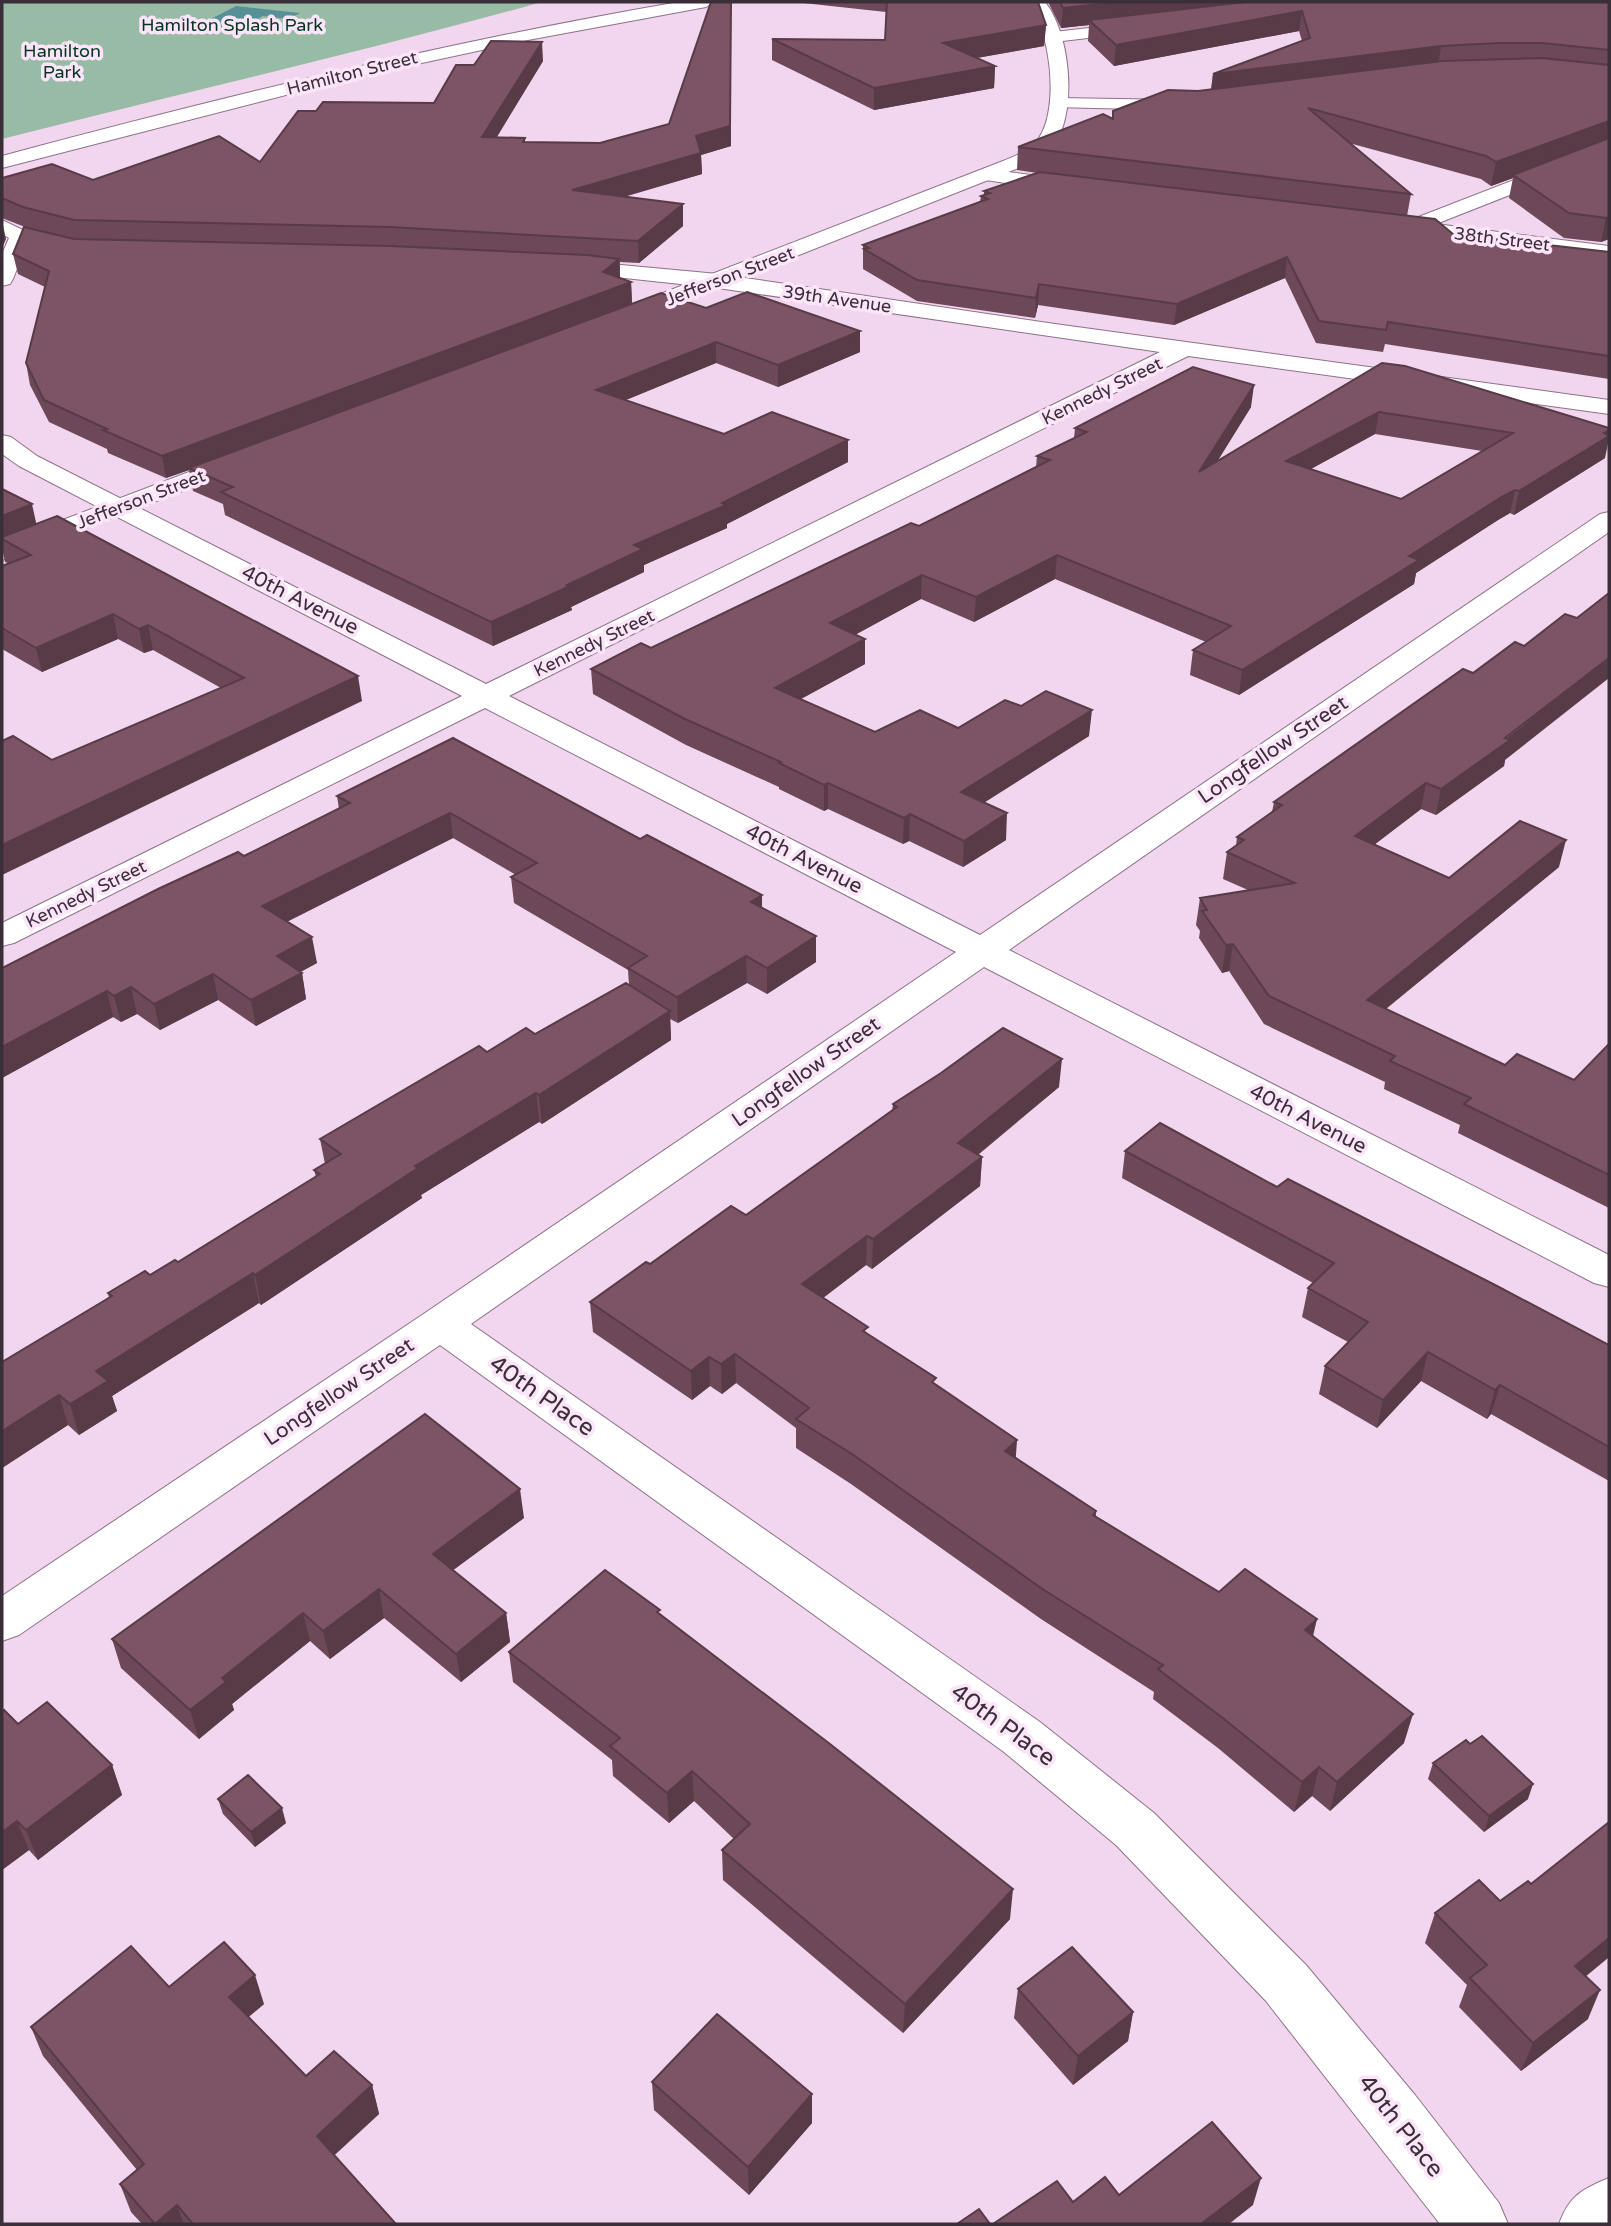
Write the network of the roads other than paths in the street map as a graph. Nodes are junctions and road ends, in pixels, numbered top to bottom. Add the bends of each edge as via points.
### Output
1 (706, 2) edge
2 (1037, 2) edge
3 (1154, 25) edge
4 (1054, 37) junction
5 (1059, 103) junction
6 (1195, 105) edge
7 (1609, 149) edge
8 (2, 162) edge
9 (985, 175) junction
10 (1087, 188) edge
11 (1376, 223) edge
12 (1410, 228) junction
13 (11, 231) edge
14 (43, 242) edge
15 (1609, 252) edge
16 (549, 265) edge
17 (2, 279) edge
18 (718, 281) junction
19 (601, 325) edge
20 (1185, 349) junction
21 (1609, 407) edge
22 (2, 442) edge
23 (262, 453) edge
24 (118, 507) junction
25 (1609, 520) edge
26 (2, 552) edge
27 (488, 696) junction
28 (2, 936) edge
29 (981, 951) junction
30 (1609, 1273) edge
31 (440, 1324) junction
32 (2, 1621) edge
33 (1609, 2208) edge
34 (1478, 2224) edge
35 (1588, 2224) edge

1 - 8 street, Hamilton Street via 437,53
2 - 4 street via 1049,16
3 - 4 street
4 - 5 street
5 - 6 street
5 - 9 street via 1047,143
7 - 12 street
9 - 10 street
9 - 18 street, Jefferson Street
11 - 12 street, 38th Street
12 - 15 street, 38th Street
13 - 14 street
13 - 17 street
16 - 18 street, 39th Avenue
18 - 19 street, Jefferson Street
18 - 20 street, 39th Avenue
20 - 21 street, 39th Avenue
20 - 27 street, Kennedy Street
22 - 24 street, 40th Avenue via 28,461
23 - 24 street, Jefferson Street
24 - 26 street, Jefferson Street
24 - 27 street, 40th Avenue
25 - 29 street, Longfellow Street
27 - 28 street, Kennedy Street
27 - 29 street, 40th Avenue
29 - 30 street, 40th Avenue
29 - 31 street, Longfellow Street
31 - 32 street, Longfellow Street
31 - 34 street, 40th Place via 1022,1737 1135,1829 1286,1983
33 - 35 street

